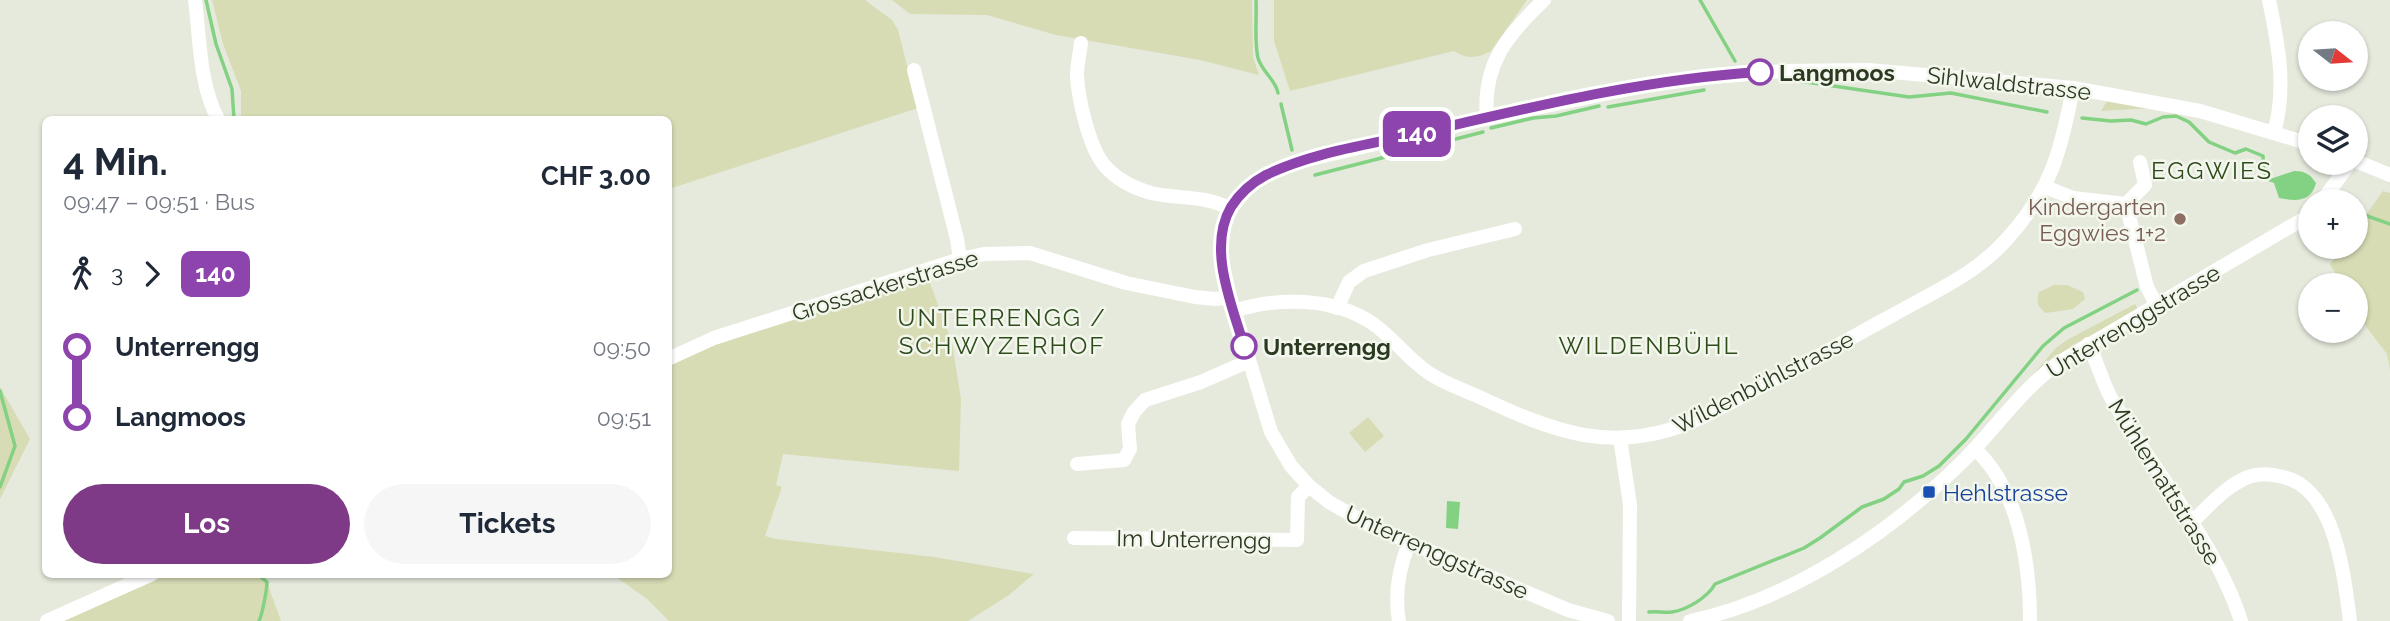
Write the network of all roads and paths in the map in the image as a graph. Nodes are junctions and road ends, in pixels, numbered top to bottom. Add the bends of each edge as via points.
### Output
1 (195, 0) edge
2 (1544, 0) edge
3 (2269, 0) edge
4 (1081, 43) dead end
5 (914, 70) dead end
6 (2073, 88) junction
7 (216, 116) edge
8 (1487, 118) junction
9 (2274, 132) junction
10 (2298, 140) edge
11 (2140, 162) dead end
12 (2368, 166) edge
13 (2390, 175) edge
14 (2045, 187) junction
15 (2126, 204) junction
16 (1230, 209) junction
17 (2298, 222) edge
18 (1515, 229) dead end
19 (960, 259) junction
20 (1230, 297) junction
21 (2157, 306) junction
22 (1337, 308) junction
23 (1234, 311) junction
24 (2088, 344) junction
25 (672, 357) edge
26 (1249, 361) junction
27 (1620, 438) junction
28 (1975, 449) junction
29 (1077, 464) dead end
30 (1309, 486) junction
31 (2191, 523) junction
32 (1074, 538) dead end
33 (1409, 543) junction
34 (143, 578) edge
35 (47, 621) edge
36 (1399, 621) edge
37 (1608, 621) edge
38 (1629, 621) edge
39 (1690, 621) edge
40 (2029, 621) edge
41 (2241, 621) edge
42 (2350, 621) edge

1 - 7 street via 204,78
2 - 8 street via 1495,60 1485,97
3 - 9 street via 2281,85
4 - 16 street via 1078,85 1094,146 1106,167 1141,189
5 - 19 street
6 - 8 street, Sihlwaldstrasse via 1868,70 1782,71 1668,80
6 - 9 street, Sihlwaldstrasse via 2177,105
6 - 14 street, Wildenbühlstrasse via 2059,155
8 - 16 street, Sihlwaldstrasse via 1302,161 1250,185
9 - 10 street, Sihlwaldstrasse
11 - 15 street via 2145,185
12 - 13 street
14 - 15 street via 2073,198
14 - 27 street, Wildenbühlstrasse via 2006,240 1960,278 1697,419 1655,434
15 - 21 street via 2147,287
16 - 20 street, Sihlwaldstrasse via 1221,248
17 - 21 street, Unterrenggstrasse
18 - 22 street via 1377,265 1349,282
19 - 20 street, Grossackerstrasse via 1030,253 1126,283 1195,297
19 - 25 street, Grossackerstrasse via 714,338
20 - 23 street, Unterrenggstrasse
21 - 24 street, Unterrenggstrasse
22 - 23 street, Wildenbühlstrasse via 1289,302
22 - 27 street, Wildenbühlstrasse via 1372,323 1432,376 1455,387 1550,426 1581,435
23 - 26 street, Unterrenggstrasse
24 - 28 street, Unterrenggstrasse via 2037,379
24 - 31 street, Mühlemattstrasse via 2112,400
26 - 29 street via 1144,400 1128,425 1130,449 1124,460
26 - 30 street, Unterrenggstrasse via 1271,432 1284,457
27 - 38 street via 1630,505
28 - 39 street, Unterrenggstrasse via 1915,505 1849,553 1748,603
28 - 40 street via 1997,475 2008,498 2026,569
30 - 32 street, Im Unterrengg via 1298,497 1297,540
30 - 33 street, Unterrenggstrasse via 1349,514
31 - 41 street, Mühlemattstrasse via 2234,597
31 - 42 street via 2233,485 2251,476 2270,474 2304,486 2322,506 2330,526
33 - 36 street via 1398,586
33 - 37 street, Unterrenggstrasse via 1568,610
34 - 35 street

